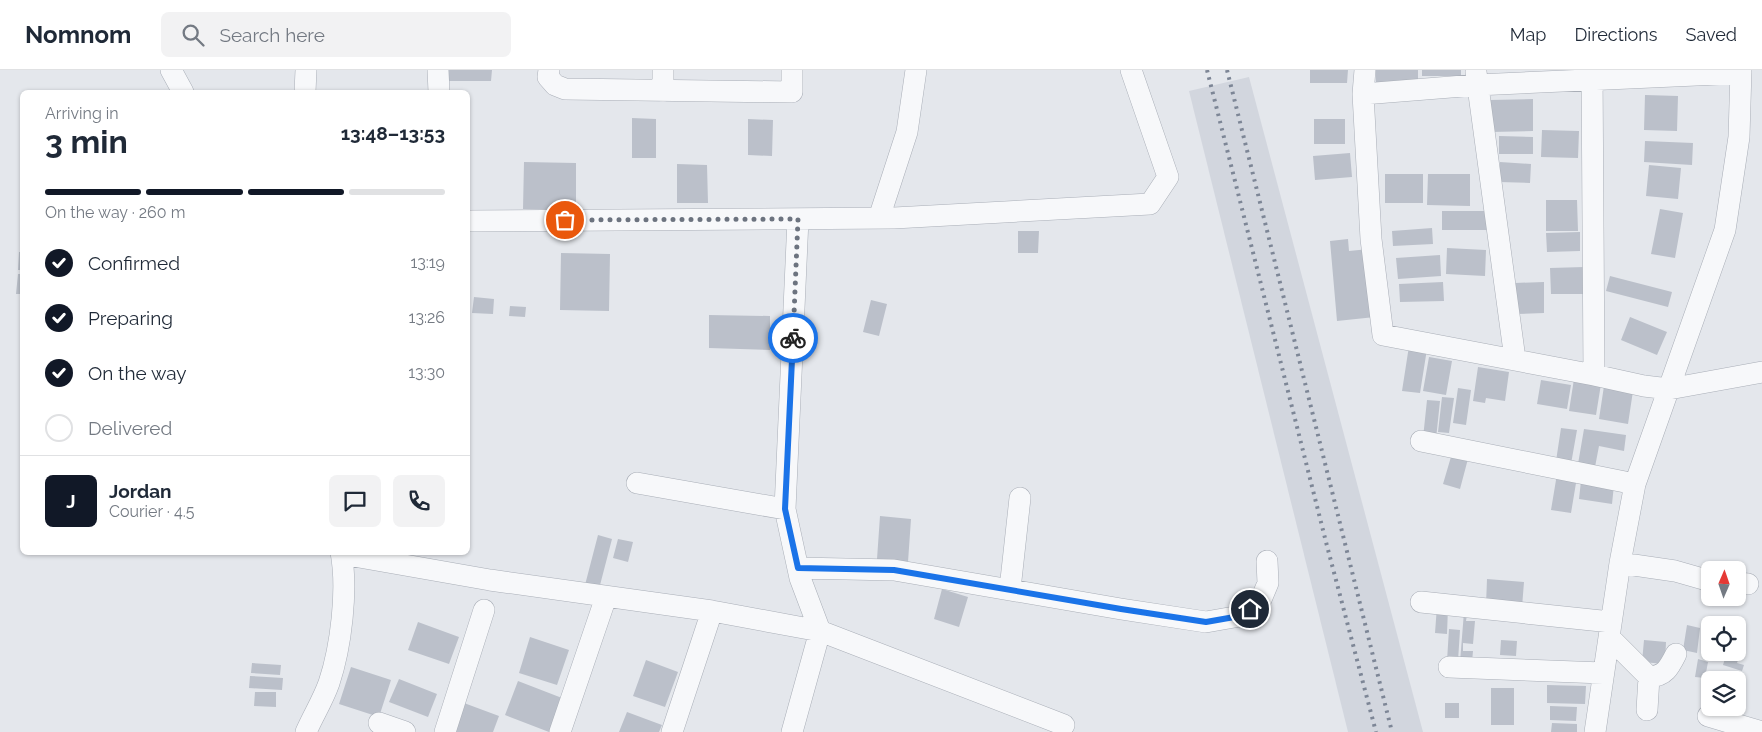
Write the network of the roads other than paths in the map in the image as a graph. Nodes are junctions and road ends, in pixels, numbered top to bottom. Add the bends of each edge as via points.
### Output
1 (171, 70) edge
2 (306, 70) edge
3 (438, 70) edge
4 (663, 70) edge
5 (792, 70) edge
6 (916, 70) edge
7 (1131, 70) edge
8 (1364, 70) edge
9 (1741, 72) edge
10 (549, 73) edge
11 (1592, 75) edge
12 (1476, 77) edge
13 (182, 90) edge
14 (305, 90) edge
15 (438, 90) edge
16 (663, 91) junction
17 (1363, 94) junction
18 (879, 218) junction
19 (798, 219) junction
20 (470, 221) edge
21 (1515, 359) junction
22 (1762, 372) edge
23 (1594, 374) junction
24 (1669, 389) junction
25 (1421, 441) dead end
26 (637, 483) dead end
27 (1635, 484) junction
28 (1020, 498) dead end
29 (785, 509) junction
30 (342, 555) edge
31 (354, 555) edge
32 (1267, 561) dead end
33 (1620, 563) junction
34 (798, 568) junction
35 (1701, 578) edge
36 (1010, 589) junction
37 (606, 597) junction
38 (1421, 602) dead end
39 (484, 610) dead end
40 (712, 610) junction
41 (1610, 630) junction
42 (820, 631) junction
43 (1676, 654) dead end
44 (1449, 667) dead end
45 (1603, 673) junction
46 (1649, 677) junction
47 (1647, 710) dead end
48 (1708, 716) dead end
49 (379, 723) dead end
50 (1064, 724) dead end
51 (306, 732) edge
52 (405, 732) edge
53 (445, 732) edge
54 (560, 732) edge
55 (672, 732) edge
56 (792, 732) edge
57 (1595, 732) edge
58 (1762, 732) edge

1 - 13 street
2 - 14 street
3 - 15 street
4 - 16 street
5 - 16 street via 792,92
6 - 18 street via 907,132
7 - 18 street via 1168,177 1150,204
8 - 17 street
9 - 11 street
9 - 24 street via 1739,138 1725,230
10 - 16 street via 556,85 565,89
11 - 12 street
11 - 23 street
12 - 17 street
12 - 21 street
17 - 21 street via 1371,239 1383,335
18 - 19 street
19 - 20 street
19 - 29 street
21 - 23 street
22 - 24 street
23 - 24 street
24 - 27 street
25 - 27 street
26 - 29 street
27 - 33 street
28 - 36 street
29 - 34 street
30 - 51 street via 340,630 329,682
31 - 37 street
32 - 36 street via 1268,583 1260,602 1240,616 1206,622
33 - 35 street
33 - 41 street
34 - 36 street via 894,570
34 - 42 street
37 - 40 street
37 - 54 street
38 - 41 street
39 - 53 street
40 - 42 street
40 - 55 street
41 - 45 street
41 - 46 street
42 - 50 street
42 - 56 street
43 - 46 street via 1667,671
44 - 45 street
45 - 57 street
46 - 47 street
48 - 58 street
49 - 52 street

